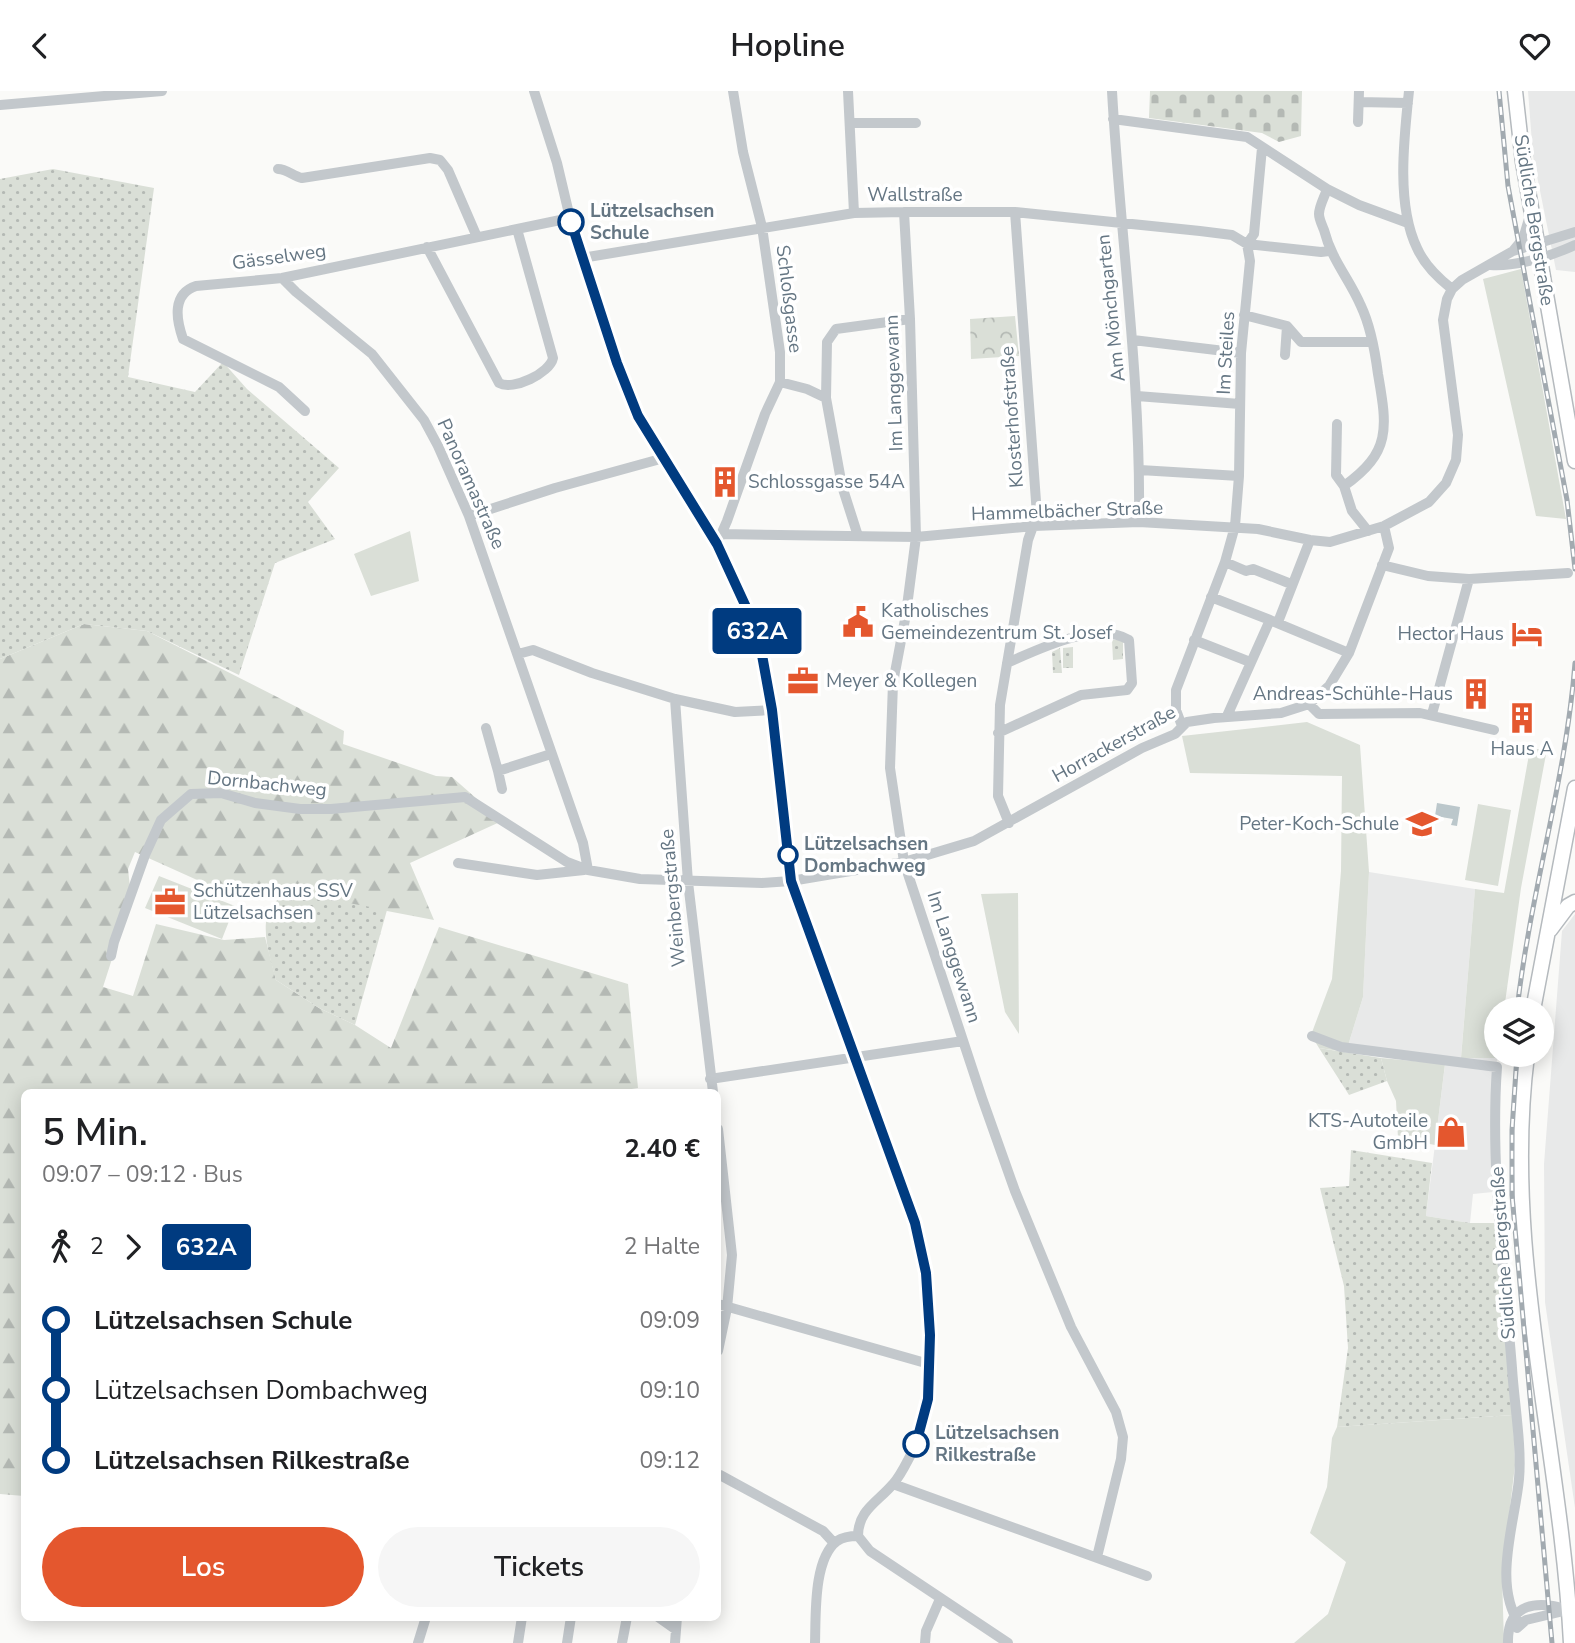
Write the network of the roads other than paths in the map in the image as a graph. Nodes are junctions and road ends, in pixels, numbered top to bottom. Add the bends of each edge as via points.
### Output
1 (162, 91) edge
2 (534, 91) edge
3 (733, 91) edge
4 (848, 91) edge
5 (1112, 91) edge
6 (1409, 91) edge
7 (1516, 91) edge
8 (1359, 97) edge
9 (1408, 103) junction
10 (0, 105) edge
11 (1114, 119) junction
12 (1358, 122) dead end
13 (850, 123) junction
14 (916, 123) dead end
15 (1262, 148) junction
16 (278, 169) dead end
17 (1327, 189) junction
18 (1532, 209) junction
19 (904, 212) junction
20 (1015, 212) junction
21 (855, 213) junction
22 (570, 218) junction
23 (1120, 222) junction
24 (1408, 223) junction
25 (762, 226) junction
26 (517, 229) junction
27 (1575, 232) edge
28 (477, 237) junction
29 (1247, 244) junction
30 (1575, 245) edge
31 (427, 247) junction
32 (1329, 251) junction
33 (1513, 251) junction
34 (1539, 251) junction
35 (582, 258) junction
36 (1490, 265) junction
37 (282, 278) junction
38 (1452, 289) junction
39 (1244, 315) junction
40 (910, 319) junction
41 (1287, 326) junction
42 (1133, 339) junction
43 (1372, 342) junction
44 (1241, 352) junction
45 (1285, 355) dead end
46 (780, 382) junction
47 (1137, 396) junction
48 (826, 398) junction
49 (1240, 404) junction
50 (305, 411) dead end
51 (1337, 424) dead end
52 (663, 458) junction
53 (1575, 461) edge
54 (1140, 470) junction
55 (1239, 476) junction
56 (1344, 486) junction
57 (469, 516) junction
58 (1139, 522) junction
59 (1034, 526) junction
60 (1235, 526) junction
61 (1384, 526) junction
62 (1368, 531) junction
63 (858, 536) junction
64 (916, 537) junction
65 (719, 539) junction
66 (1310, 540) junction
67 (1225, 562) junction
68 (1382, 565) junction
69 (1568, 573) dead end
70 (1469, 579) junction
71 (1291, 584) junction
72 (1211, 597) junction
73 (1274, 621) junction
74 (1194, 640) junction
75 (1349, 653) junction
76 (518, 654) junction
77 (1250, 662) junction
78 (1007, 663) junction
79 (675, 699) junction
80 (1309, 704) junction
81 (772, 710) junction
82 (1432, 714) junction
83 (1227, 716) junction
84 (1182, 726) junction
85 (486, 728) dead end
86 (1494, 730) dead end
87 (998, 733) junction
88 (551, 754) junction
89 (498, 771) junction
90 (1575, 788) edge
91 (502, 789) dead end
92 (1009, 823) junction
93 (904, 862) junction
94 (458, 863) dead end
95 (588, 870) junction
96 (791, 881) junction
97 (688, 882) junction
98 (1575, 902) edge
99 (1547, 934) junction
100 (111, 956) dead end
101 (1535, 997) edge
102 (1312, 1037) dead end
103 (963, 1041) junction
104 (857, 1058) junction
105 (1526, 1067) edge
106 (710, 1079) junction
107 (712, 1089) edge
108 (721, 1156) edge
109 (722, 1306) edge
110 (929, 1364) junction
111 (721, 1476) edge
112 (893, 1484) junction
113 (858, 1536) junction
114 (834, 1543) junction
115 (1097, 1557) junction
116 (1147, 1576) dead end
117 (940, 1599) junction
118 (1572, 1610) edge
119 (425, 1621) edge
120 (521, 1621) edge
121 (570, 1621) edge
122 (626, 1621) edge
123 (664, 1621) edge
124 (676, 1621) edge
125 (1517, 1621) junction
126 (675, 1629) junction
127 (1508, 1641) edge
128 (418, 1643) edge
129 (518, 1643) edge
130 (567, 1643) edge
131 (622, 1643) edge
132 (675, 1643) edge
133 (815, 1643) edge
134 (925, 1643) edge
135 (1008, 1643) edge
136 (1571, 1643) edge

1 - 10 street
2 - 22 street
3 - 25 street, Schloßgasse
4 - 13 street
5 - 11 street, Am Mönchgarten
6 - 9 street
7 - 18 main road, Südliche Bergstraße
8 - 9 street
8 - 12 street
9 - 24 street via 1404,182
11 - 15 street via 1247,137
11 - 23 street, Am Mönchgarten
13 - 14 street
13 - 21 street
15 - 17 street
15 - 29 street, Im Steiles via 1254,234
16 - 28 street via 302,178 436,158 448,170
17 - 24 street
17 - 32 street via 1319,214
18 - 33 street via 1523,239
18 - 34 main road, Südliche Bergstraße
19 - 20 street, Wallstraße
19 - 21 street, Wallstraße
19 - 40 street, Im Langgewann
20 - 23 street, Wallstraße
20 - 59 street, Klosterhofstraße via 1037,515
21 - 25 street, Wallstraße
22 - 26 street, Gässelweg
22 - 35 street
23 - 29 street, Wallstraße via 1232,236
23 - 42 street, Am Mönchgarten
24 - 38 street via 1418,250
25 - 35 street, Wallstraße
25 - 46 street, Schloßgasse
26 - 28 street, Gässelweg
26 - 31 street via 553,358 549,367 516,386 499,383
27 - 34 street
28 - 31 street, Gässelweg
29 - 32 street, Wallstraße
29 - 39 street, Im Steiles via 1251,261
30 - 34 street
31 - 37 street, Gässelweg
32 - 43 street via 1361,305
33 - 34 street
33 - 36 street
34 - 36 street
34 - 53 main road, Südliche Bergstraße
35 - 52 street via 634,405
36 - 38 street
37 - 50 street, Gässelweg via 188,289 180,297 177,320 183,339 279,387
37 - 57 street, Panoramastraße via 386,369 424,420
38 - 61 street, Hammelbächer Straße via 1443,320 1458,435 1456,460 1446,483 1429,502
39 - 41 street
39 - 44 street, Im Steiles
40 - 48 street via 836,329 827,342
40 - 64 street, Im Langgewann
41 - 43 street via 1301,342
41 - 45 street
42 - 44 street
42 - 47 street, Am Mönchgarten
43 - 56 street via 1384,431 1369,465
44 - 49 street, Im Steiles
46 - 48 street
46 - 65 street, Schloßgasse
47 - 49 street
47 - 54 street, Am Mönchgarten
48 - 63 street via 842,486
49 - 55 street, Im Steiles
51 - 56 street via 1336,475
52 - 57 street
52 - 65 street
54 - 55 street
54 - 58 street, Am Mönchgarten
55 - 60 street, Im Steiles
56 - 62 street via 1352,511
57 - 76 street, Panoramastraße
58 - 59 street, Hammelbächer Straße
58 - 60 street, Hammelbächer Straße
59 - 64 street, Hammelbächer Straße
59 - 78 street, Klosterhofstraße
60 - 66 street, Hammelbächer Straße
60 - 67 street, Im Steiles
61 - 62 street, Hammelbächer Straße
61 - 68 street via 1389,548
62 - 66 street, Hammelbächer Straße via 1330,542
63 - 64 street, Hammelbächer Straße
63 - 65 street, Hammelbächer Straße
64 - 93 street, Im Langgewann via 893,695 891,768
65 - 81 street via 758,633
66 - 71 street
67 - 71 street
67 - 72 street, Im Steiles
68 - 70 street via 1428,576
68 - 75 street
69 - 70 street
70 - 82 street
71 - 73 street
72 - 73 street
72 - 74 street, Im Steiles
73 - 75 street
73 - 77 street
74 - 77 street
74 - 84 street, Im Steiles via 1176,690
75 - 80 street via 1329,686
76 - 79 street via 533,650
76 - 88 street, Panoramastraße
77 - 83 street
78 - 87 street, Klosterhofstraße
78 - 87 street via 1068,637 1119,633 1129,640 1132,684 1126,690 1081,695
79 - 81 street via 735,712
79 - 97 street, Weinbergstraße
80 - 82 street via 1319,714
80 - 83 street, Horrackerstraße via 1281,713
81 - 96 street
82 - 86 street
83 - 84 street, Horrackerstraße via 1196,719
84 - 92 street, Horrackerstraße via 1175,734
85 - 89 street
87 - 92 street, Klosterhofstraße via 998,796
88 - 89 street
88 - 95 street, Panoramastraße
89 - 91 street
90 - 99 main road
92 - 93 street, Horrackerstraße via 974,841
93 - 96 street, Horrackerstraße
93 - 103 street, Im Langgewann
94 - 95 street, Dornbachweg via 537,875
95 - 97 street, Dornbachweg
95 - 100 street, Dornbachweg via 567,862 465,797 300,809 221,793 191,794 161,820
96 - 97 street, Dornbachweg
96 - 104 street
97 - 106 street, Weinbergstraße
98 - 99 main road
99 - 101 main road
102 - 125 street, Südliche Bergstraße via 1341,1047 1497,1066 1495,1183 1519,1478 1506,1570
103 - 104 street
103 - 115 street, Im Langgewann via 1015,1191 1071,1327 1116,1412 1123,1437
104 - 106 street
104 - 110 street via 915,1223 926,1273
105 - 118 main road via 1522,1200
106 - 107 street, Weinbergstraße
108 - 109 street via 732,1255
109 - 110 street
110 - 112 street via 928,1399 916,1443
111 - 114 street via 823,1531
112 - 113 street via 865,1511
112 - 115 street
113 - 114 street
113 - 117 street via 870,1551
114 - 133 street via 819,1575
115 - 116 street
117 - 134 street
117 - 135 street
118 - 125 street
118 - 136 main road
119 - 128 street
120 - 129 street
121 - 130 street
122 - 131 street
123 - 126 street
124 - 126 street
125 - 127 street
126 - 132 street

